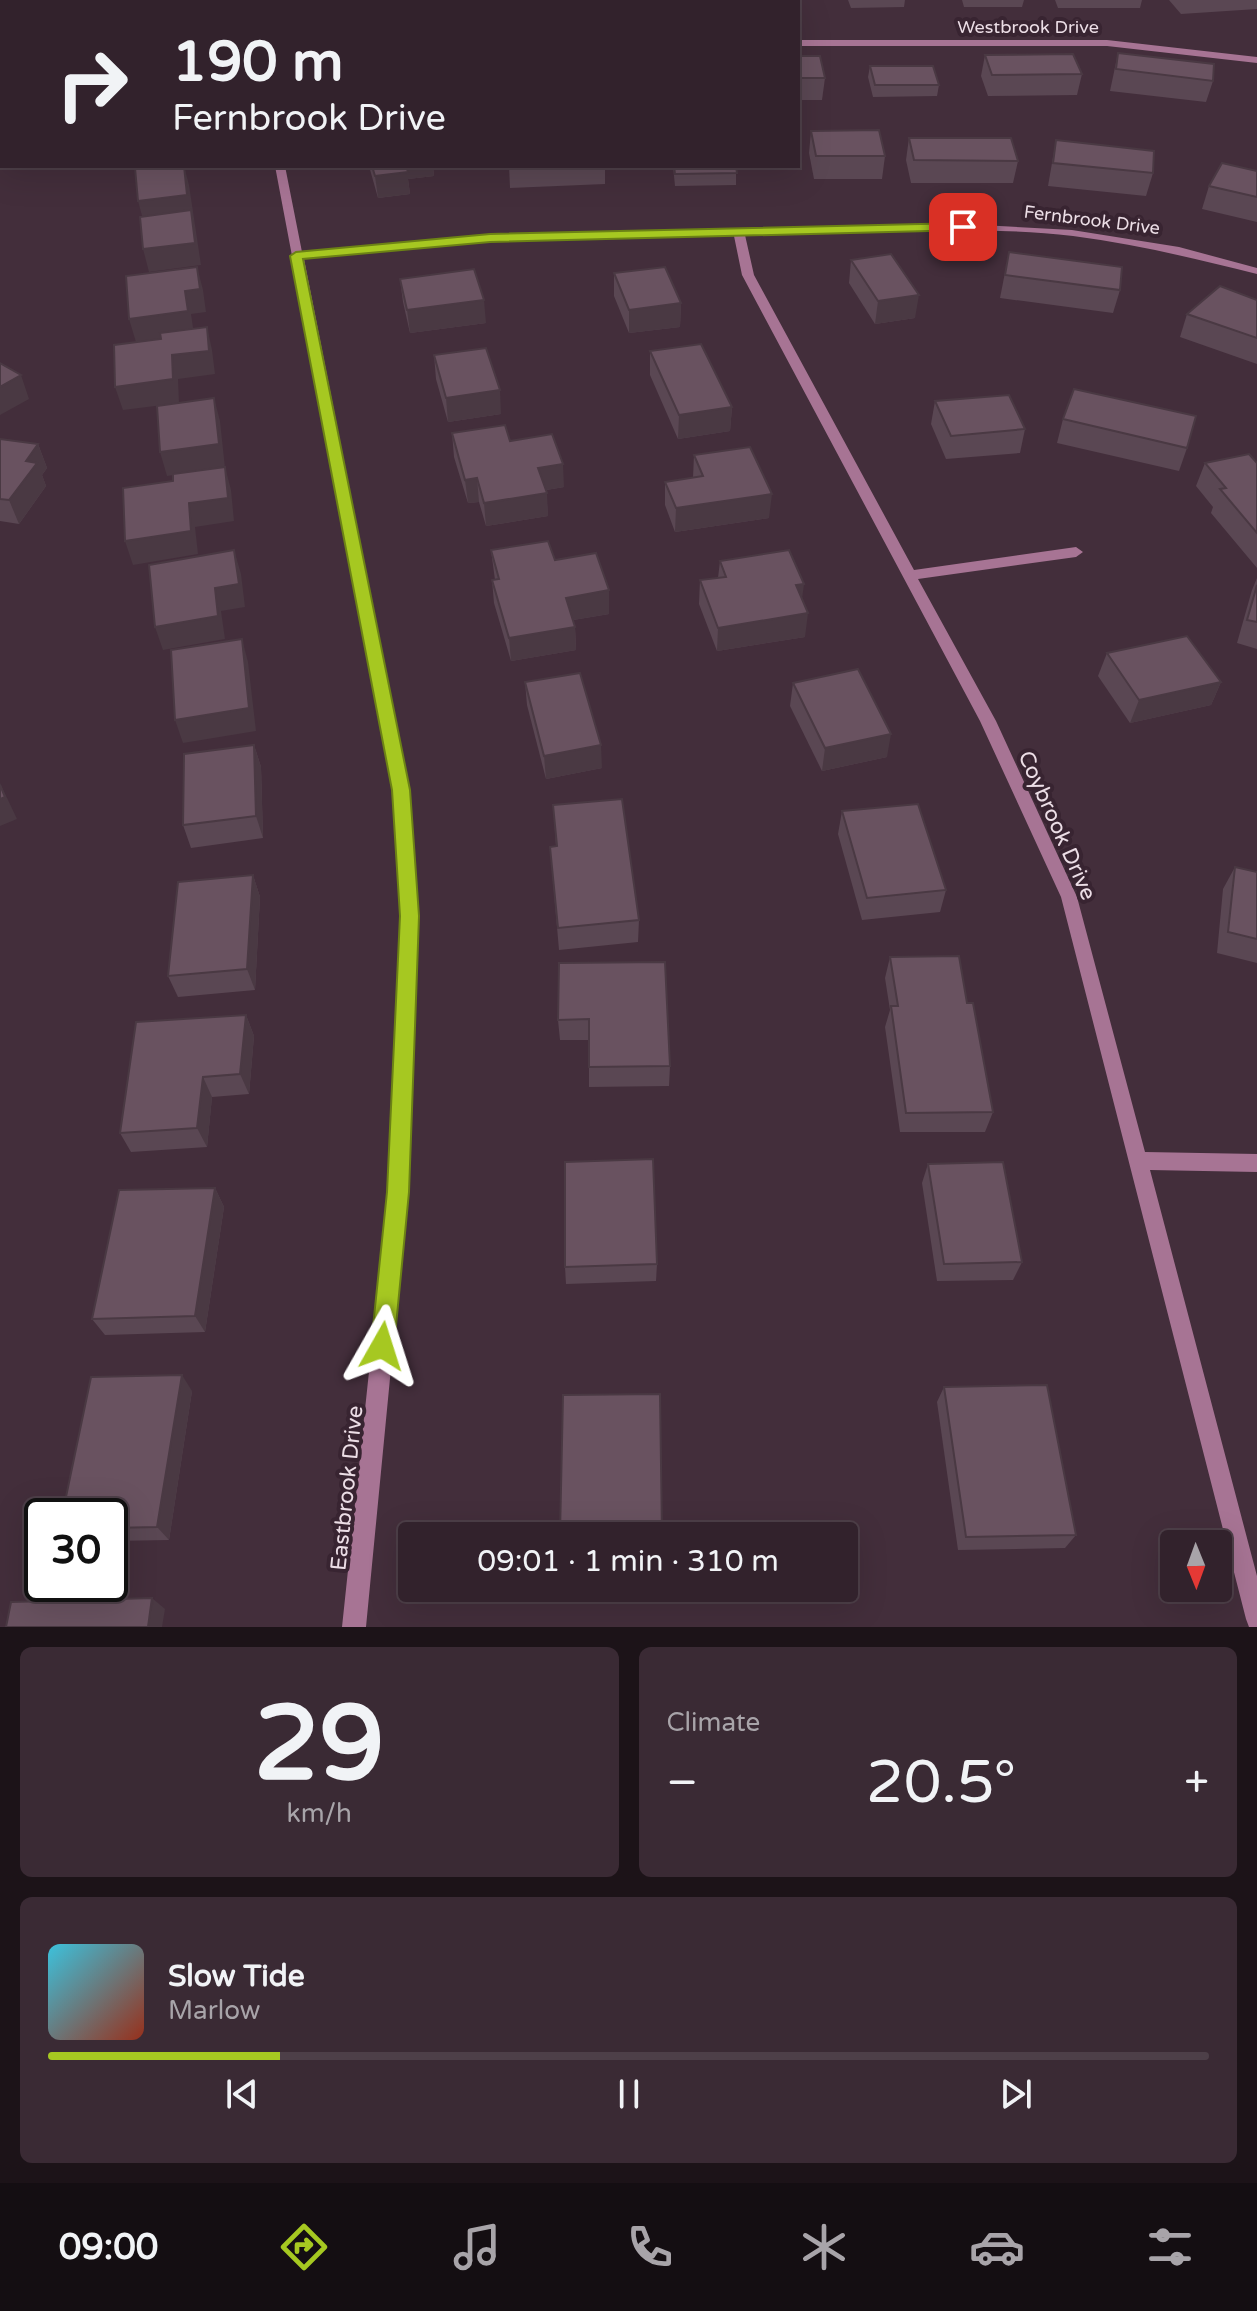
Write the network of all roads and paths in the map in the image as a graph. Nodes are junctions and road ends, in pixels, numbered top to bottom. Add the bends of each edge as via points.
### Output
1 (800, 43) edge
2 (1257, 60) edge
3 (280, 168) edge
4 (739, 233) junction
5 (296, 256) junction
6 (1257, 271) edge
7 (1076, 552) dead end
8 (912, 575) junction
9 (1140, 1161) junction
10 (1257, 1163) edge
11 (1257, 1619) edge
12 (354, 1627) edge

1 - 2 street, Westbrook Drive via 1107,43
3 - 5 street, Eastbrook Drive
4 - 5 street, Fernbrook Drive via 490,238
4 - 6 street, Fernbrook Drive via 1031,230 1179,250
4 - 8 street, Coybrook Drive via 748,275
5 - 12 street, Eastbrook Drive via 401,790 409,916 398,1192
7 - 8 street
8 - 9 street, Coybrook Drive via 988,721 1069,897
9 - 10 street
9 - 11 street, Coybrook Drive

